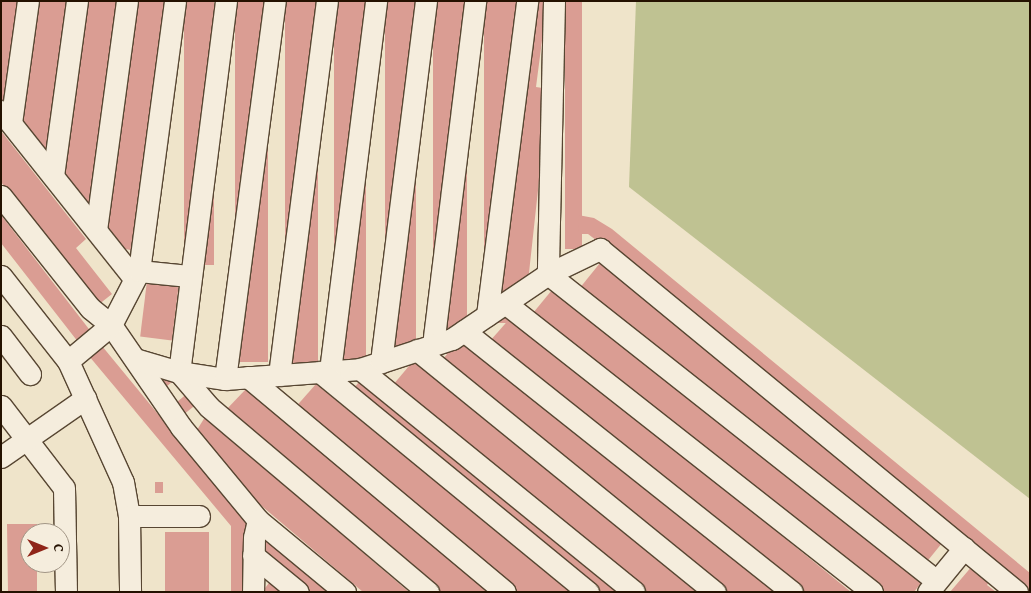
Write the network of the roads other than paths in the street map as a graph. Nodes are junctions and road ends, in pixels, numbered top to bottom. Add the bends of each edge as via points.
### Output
1 (28, 1) edge
2 (77, 1) edge
3 (127, 1) edge
4 (175, 1) edge
5 (226, 1) edge
6 (275, 1) edge
7 (326, 1) edge
8 (376, 1) edge
9 (426, 1) edge
10 (475, 1) edge
11 (526, 1) edge
12 (554, 1) edge
13 (6, 117) edge
14 (53, 176) junction
15 (1, 196) edge
16 (96, 230) junction
17 (137, 274) junction
18 (548, 274) junction
19 (1, 276) edge
20 (189, 276) junction
21 (505, 303) junction
22 (487, 315) junction
23 (111, 325) junction
24 (464, 331) junction
25 (1, 336) edge
26 (425, 348) junction
27 (135, 359) junction
28 (68, 361) junction
29 (381, 362) junction
30 (360, 369) junction
31 (179, 372) junction
32 (325, 372) junction
33 (30, 374) dead end
34 (278, 375) junction
35 (248, 377) junction
36 (225, 379) junction
37 (86, 398) junction
38 (1, 406) edge
39 (209, 407) junction
40 (181, 427) junction
41 (25, 438) junction
42 (1, 457) edge
43 (129, 516) junction
44 (198, 516) dead end
45 (258, 520) junction
46 (964, 548) junction
47 (253, 555) junction
48 (932, 586) edge
49 (1012, 590) edge
50 (66, 592) edge
51 (130, 592) edge
52 (253, 592) edge
53 (298, 592) edge
54 (345, 592) edge
55 (428, 592) edge
56 (505, 592) edge
57 (588, 592) edge
58 (634, 592) edge
59 (715, 592) edge
60 (792, 592) edge
61 (872, 592) edge

1 - 13 street
2 - 14 street
3 - 16 street
4 - 17 street
5 - 20 street
6 - 36 street
7 - 34 street
8 - 32 street
9 - 29 street
10 - 26 street
11 - 22 street
12 - 18 street
13 - 14 street
14 - 16 street
15 - 23 street via 90,308
16 - 17 street
17 - 20 street
17 - 23 street
18 - 21 street
18 - 46 street via 600,249
18 - 48 street
19 - 28 street
20 - 31 street
21 - 22 street
21 - 61 street
22 - 24 street
23 - 27 street
23 - 28 street
24 - 26 street
24 - 60 street
25 - 33 street
26 - 29 street
26 - 59 street
27 - 31 street
27 - 40 street
28 - 37 street
29 - 30 street
30 - 32 street
30 - 58 street
31 - 36 street
31 - 39 street
32 - 34 street
32 - 57 street
34 - 35 street
35 - 36 street
35 - 56 street
37 - 41 street
37 - 43 street via 123,482
38 - 41 street
39 - 40 street
39 - 55 street
40 - 45 street
41 - 42 street
41 - 50 street via 64,488
43 - 44 street
43 - 51 street
45 - 47 street
45 - 54 street
46 - 48 street
46 - 49 street
47 - 52 street
47 - 53 street

